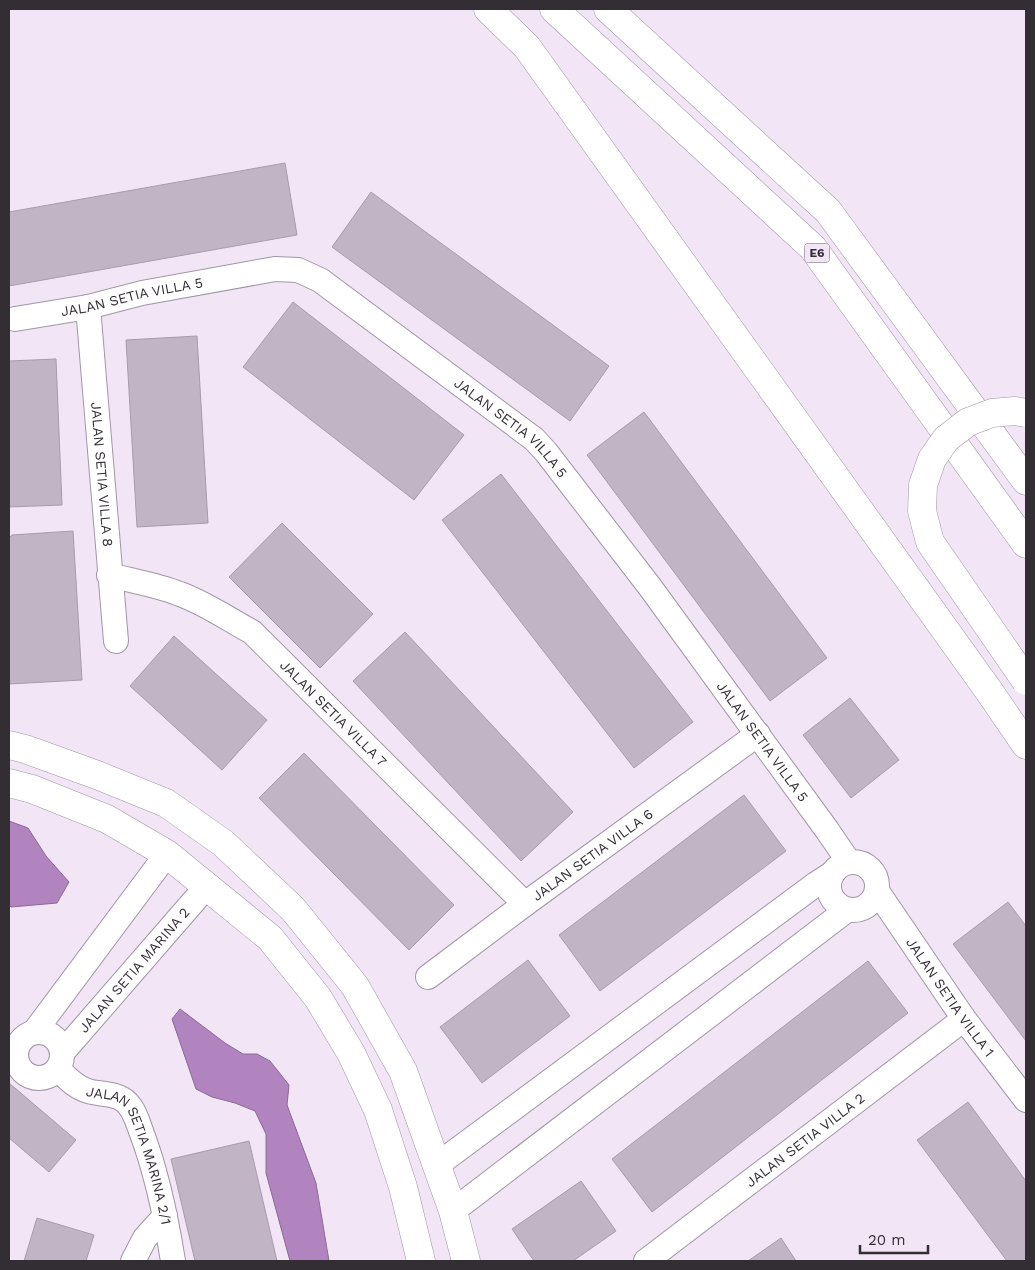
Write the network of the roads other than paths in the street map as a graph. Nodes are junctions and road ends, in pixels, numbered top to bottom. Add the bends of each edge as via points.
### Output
1 (488, 9) edge
2 (554, 9) edge
3 (608, 9) edge
4 (88, 307) junction
5 (15, 319) dead end
6 (1026, 413) edge
7 (1026, 481) edge
8 (1026, 544) edge
9 (109, 575) junction
10 (116, 641) dead end
11 (1026, 681) edge
12 (758, 734) junction
13 (9, 745) edge
14 (1026, 745) edge
15 (9, 783) edge
16 (167, 854) junction
17 (841, 868) junction
18 (207, 886) junction
19 (877, 891) junction
20 (525, 904) junction
21 (848, 910) junction
22 (428, 977) dead end
23 (964, 1019) junction
24 (21, 1034) edge
25 (60, 1061) junction
26 (1026, 1100) edge
27 (437, 1165) junction
28 (453, 1211) junction
29 (166, 1216) junction
30 (673, 1253) edge
31 (133, 1261) edge
32 (173, 1261) edge
33 (420, 1261) edge
34 (466, 1261) edge
35 (646, 1261) edge

1 - 14 main road via 527,47
2 - 8 main road, E6 via 813,248
3 - 7 main road, E6 via 828,211
4 - 5 street, JALAN SETIA VILLA 5
4 - 9 street, JALAN SETIA VILLA 8
4 - 12 street, JALAN SETIA VILLA 5 via 142,293 275,268 298,270 320,280 534,439
6 - 11 main road, bridge via 992,413 968,422 946,439 932,459 923,485 922,511 930,542
9 - 10 street, JALAN SETIA VILLA 8
9 - 20 street, JALAN SETIA VILLA 7 via 180,594 252,632
12 - 17 street, JALAN SETIA VILLA 5 via 827,830
12 - 20 street, JALAN SETIA VILLA 6
13 - 27 main road via 166,803 223,843 293,909 355,986 403,1071
15 - 16 main road via 32,788 107,818
16 - 18 main road
16 - 24 street
17 - 19 street via 858,862 867,866 874,873
17 - 21 street via 829,884 837,905
17 - 27 street
18 - 25 street, JALAN SETIA MARINA 2
18 - 33 main road via 270,938 318,998 350,1053 378,1110 403,1187
19 - 21 street via 874,899 863,909
19 - 23 street, JALAN SETIA VILLA 1
20 - 22 street, JALAN SETIA VILLA 6
21 - 28 street
23 - 26 street, JALAN SETIA VILLA 1
23 - 30 street, JALAN SETIA VILLA 2
24 - 25 street via 38,1031 57,1039 62,1049
24 - 25 street via 15,1050 16,1061 29,1077 40,1079 50,1076
25 - 29 street, JALAN SETIA MARINA 2/1 via 72,1083 85,1090 122,1099 132,1108 151,1156
27 - 28 main road
28 - 34 main road
29 - 31 street via 145,1238
29 - 32 street, JALAN SETIA MARINA 2/1
30 - 35 street, JALAN SETIA VILLA 2

